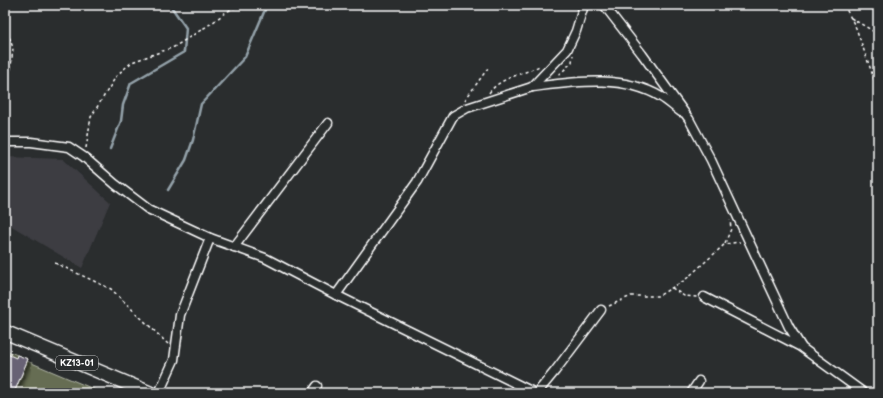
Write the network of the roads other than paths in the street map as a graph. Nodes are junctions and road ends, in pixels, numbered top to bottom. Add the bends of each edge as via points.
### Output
1 (584, 5) edge
2 (604, 5) edge
3 (532, 87) junction
4 (688, 119) junction
5 (328, 123) dead end
6 (5, 142) edge
7 (210, 238) junction
8 (234, 247) junction
9 (336, 295) junction
10 (704, 297) road end
11 (601, 310) road end
12 (5, 332) edge
13 (802, 348) junction
14 (699, 381) dead end
15 (150, 393) edge
16 (159, 393) edge
17 (536, 393) edge
18 (691, 393) edge
19 (864, 393) edge

1 - 3 street via 567,50
2 - 4 street
3 - 4 street via 584,81 617,83 662,97
3 - 9 street via 466,108 453,116 417,182
4 - 13 street via 711,160 789,327
5 - 8 street
6 - 7 street via 31,142 69,147 148,210
7 - 8 street
7 - 16 street via 180,315 174,360
8 - 9 street via 265,258
9 - 17 street
10 - 13 street
11 - 17 street
12 - 15 main road, KZ13-01
13 - 19 street
14 - 18 street

